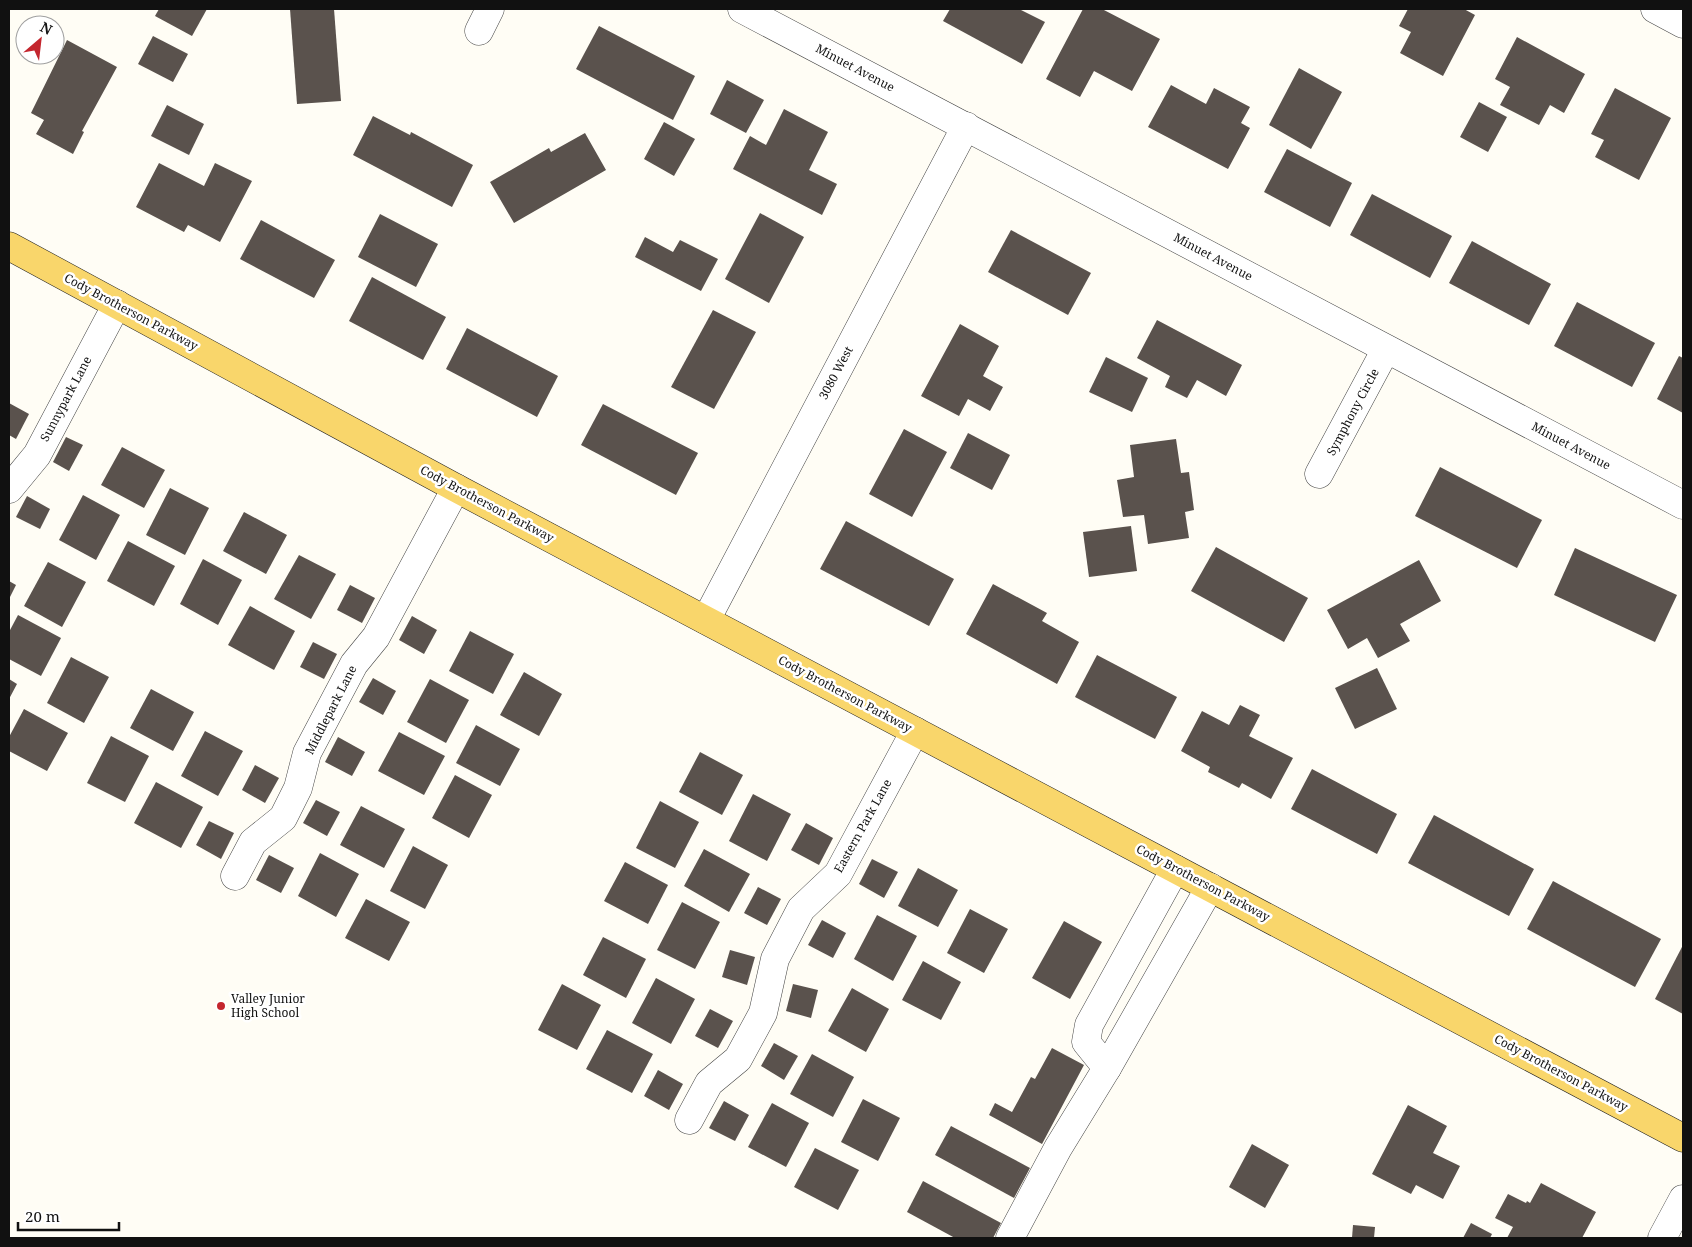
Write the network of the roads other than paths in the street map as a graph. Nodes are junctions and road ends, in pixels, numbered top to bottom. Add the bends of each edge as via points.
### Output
1 (742, 9) edge
2 (1655, 9) edge
3 (1683, 24) edge
4 (966, 126) junction
5 (9, 246) edge
6 (117, 304) junction
7 (1386, 349) junction
8 (1319, 474) dead end
9 (456, 488) junction
10 (9, 489) edge
11 (1683, 505) edge
12 (706, 620) junction
13 (915, 731) junction
14 (1175, 868) junction
15 (236, 876) dead end
16 (1210, 887) junction
17 (1107, 1068) junction
18 (689, 1120) dead end
19 (1683, 1138) edge
20 (1683, 1199) edge
21 (1010, 1238) edge
22 (1662, 1238) edge

1 - 4 street, Minuet Avenue
2 - 3 street
4 - 7 street, Minuet Avenue
4 - 12 street, 3080 West
5 - 6 main road, Cody Brotherson Parkway
6 - 9 main road, Cody Brotherson Parkway
6 - 10 street, Sunnypark Lane via 37,455
7 - 8 street, Symphony Circle
7 - 11 street, Minuet Avenue
9 - 12 main road, Cody Brotherson Parkway
9 - 15 street, Middlepark Lane via 376,637 350,672 308,753 298,788 283,818 253,842
12 - 13 main road, Cody Brotherson Parkway
13 - 14 main road, Cody Brotherson Parkway
13 - 18 street, Eastern Park Lane via 838,874 801,909 775,959 763,1013 738,1059 709,1083
14 - 16 main road, Cody Brotherson Parkway
14 - 17 street via 1089,1025 1086,1042
16 - 17 street
16 - 19 main road, Cody Brotherson Parkway
17 - 21 street via 1058,1148
20 - 22 street

